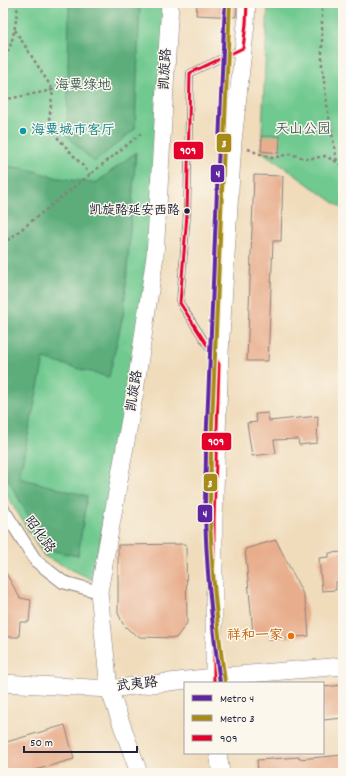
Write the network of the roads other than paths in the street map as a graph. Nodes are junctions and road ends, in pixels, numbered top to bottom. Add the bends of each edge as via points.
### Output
1 (170, 3) edge
2 (247, 3) edge
3 (243, 48) junction
4 (219, 364) junction
5 (3, 509) edge
6 (99, 592) junction
7 (343, 666) edge
8 (213, 680) edge
9 (184, 682) edge
10 (190, 682) edge
11 (3, 683) edge
12 (108, 689) junction
13 (218, 754) edge
14 (139, 773) edge
15 (220, 773) edge

1 - 6 street, 凯旋路 via 156,256 135,392
2 - 3 street
3 - 4 street via 233,141
3 - 4 lane via 190,73 187,214 180,303
4 - 8 street via 214,520
5 - 6 street, 昭化路 via 36,561 63,582
6 - 12 street, 凯旋路
7 - 8 street, 武夷路
8 - 10 street, 武夷路
9 - 12 street, 武夷路
11 - 12 street, 武夷路
12 - 14 street, 凯旋路
13 - 15 street

